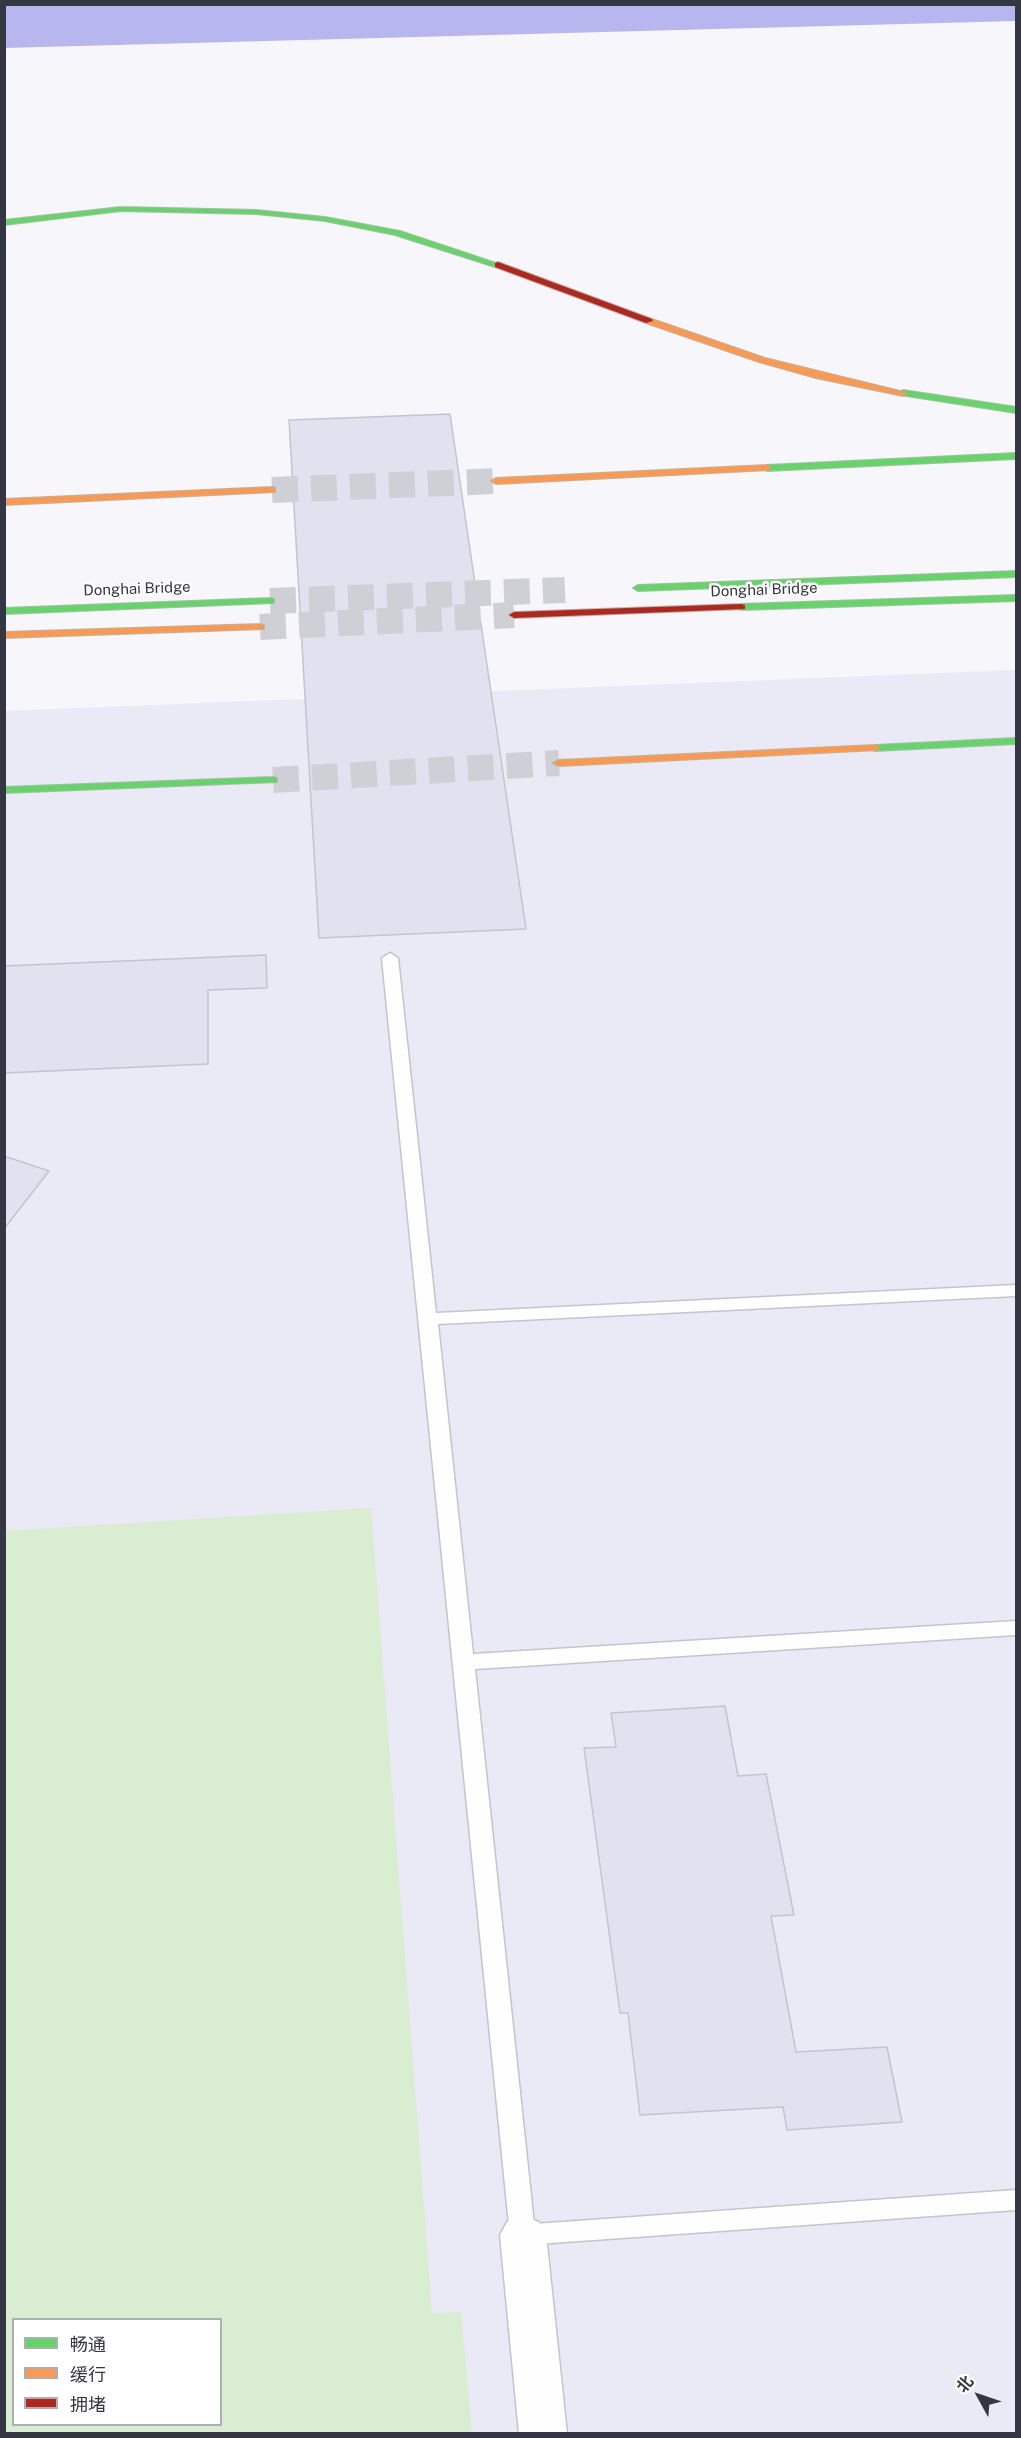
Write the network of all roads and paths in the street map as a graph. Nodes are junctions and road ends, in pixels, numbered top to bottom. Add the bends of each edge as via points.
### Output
1 (4, 223) edge
2 (1017, 410) edge
3 (1017, 456) edge
4 (496, 480) tunnel mouth
5 (272, 490) tunnel mouth
6 (4, 502) edge
7 (1017, 574) edge
8 (624, 588) dead end
9 (1017, 598) edge
10 (270, 601) tunnel mouth
11 (4, 610) edge
12 (514, 615) tunnel mouth
13 (260, 627) tunnel mouth
14 (4, 635) edge
15 (1017, 741) edge
16 (559, 763) tunnel mouth
17 (273, 780) tunnel mouth
18 (4, 790) edge
19 (390, 958) dead end
20 (1017, 1290) edge
21 (428, 1319) junction
22 (1017, 1628) edge
23 (464, 1662) junction
24 (1017, 2200) edge
25 (523, 2235) junction
26 (543, 2433) edge

1 - 2 highway via 121,209 214,210 325,219 397,233 469,254 679,332 816,375 940,400
3 - 4 highway
5 - 6 highway
7 - 8 highway, Donghai Bridge
9 - 12 highway, Donghai Bridge
10 - 11 highway, Donghai Bridge
13 - 14 highway
15 - 16 highway
17 - 18 highway
19 - 21 lane
20 - 21 lane
21 - 23 lane
22 - 23 lane
23 - 25 lane
24 - 25 lane
25 - 26 street

